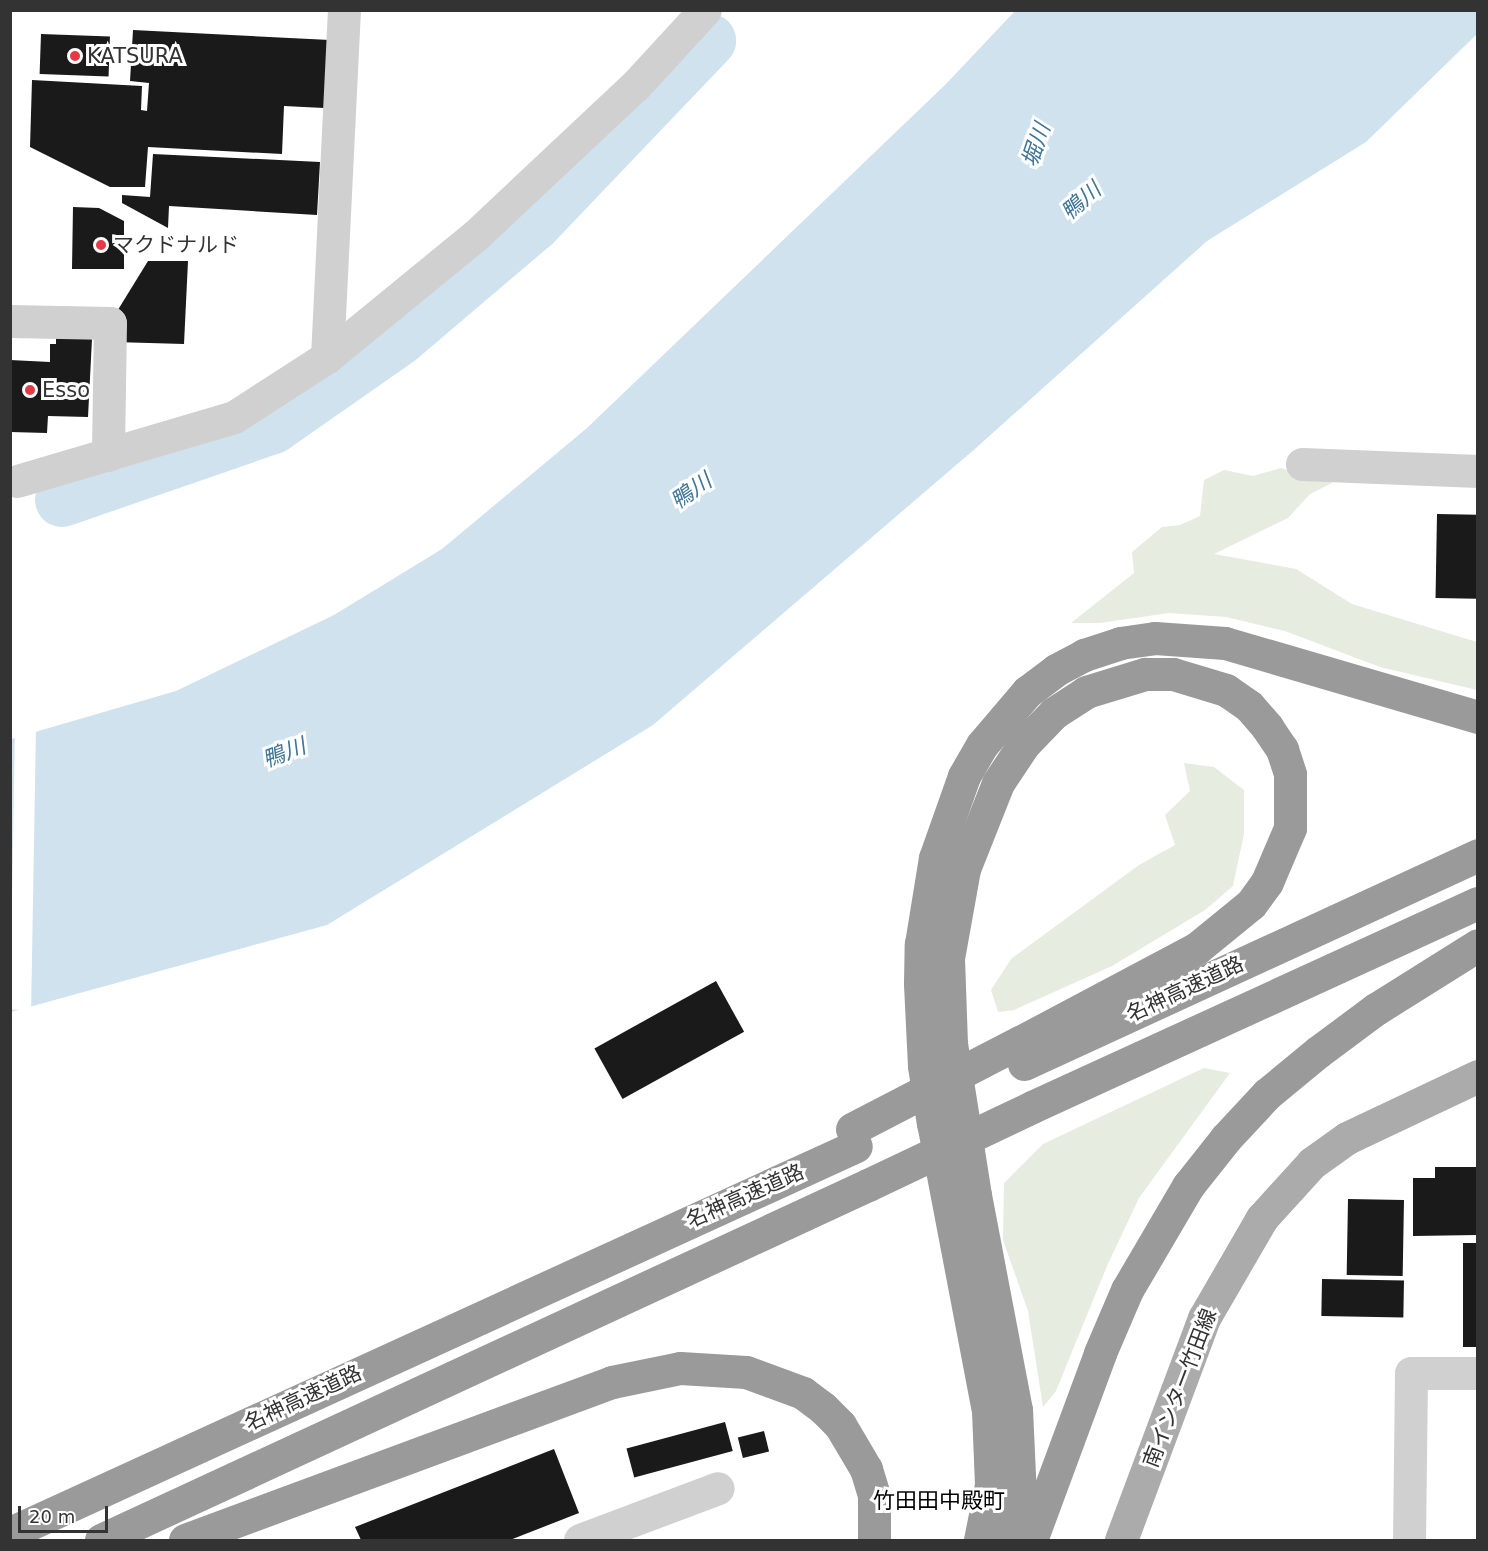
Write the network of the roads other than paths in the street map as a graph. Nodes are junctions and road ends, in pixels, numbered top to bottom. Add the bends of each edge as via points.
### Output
1 (344, 10) edge
2 (705, 10) edge
3 (10, 321) edge
4 (327, 357) junction
5 (108, 455) junction
6 (1302, 464) dead end
7 (1478, 471) edge
8 (17, 482) dead end
9 (1478, 717) edge
10 (1478, 855) edge
11 (1478, 903) edge
12 (1478, 945) edge
13 (1022, 1053) junction
14 (1478, 1076) edge
15 (1478, 1373) edge
16 (718, 1488) dead end
17 (10, 1533) edge
18 (101, 1540) edge
19 (185, 1540) edge
20 (580, 1540) edge
21 (874, 1540) edge
22 (980, 1540) edge
23 (1013, 1540) edge
24 (1031, 1540) edge
25 (1121, 1540) edge
26 (1409, 1540) edge

1 - 4 street
2 - 4 street via 635,86 475,236
3 - 5 street via 110,322
4 - 5 street via 234,417
5 - 8 street
6 - 7 street
9 - 22 highway via 1225,643 1155,638 1120,643 1056,670 1027,692 982,745 964,776 935,858 921,944 920,983 924,1066 933,1124 989,1421 991,1485
10 - 13 highway, 名神高速道路
11 - 18 highway, 名神高速道路, bridge
12 - 24 highway via 1376,1009 1284,1080 1226,1138 1188,1186 1127,1290
13 - 17 highway, 名神高速道路, bridge via 584,1270
13 - 23 highway via 1197,948 1251,904 1267,882 1290,828 1290,774 1282,749 1267,727 1249,706 1226,690 1173,674 1145,674 1086,692 1054,713 1024,744 998,783 964,869 948,958 951,1044 1016,1410 1020,1497
14 - 25 main road, 南インター竹田線 via 1347,1138 1312,1164 1262,1218 1204,1318
15 - 26 street via 1411,1373
16 - 20 street
19 - 21 highway via 612,1382 681,1368 746,1372 795,1389 823,1408 840,1425 866,1469 874,1496

